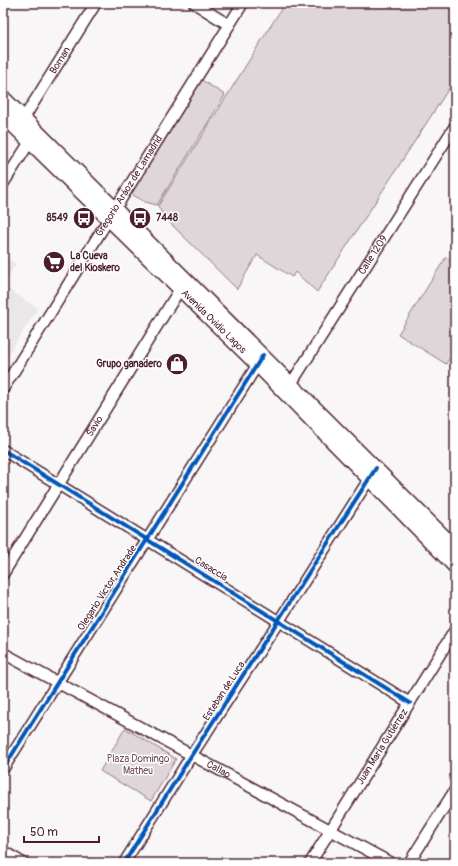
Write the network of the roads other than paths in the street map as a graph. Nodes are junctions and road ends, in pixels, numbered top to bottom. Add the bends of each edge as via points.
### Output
1 (96, 3) edge
2 (194, 3) edge
3 (243, 3) edge
4 (229, 25) junction
5 (3, 98) edge
6 (3, 115) edge
7 (24, 118) junction
8 (455, 126) edge
9 (34, 136) junction
10 (3, 184) edge
11 (112, 213) junction
12 (184, 284) junction
13 (260, 360) junction
14 (291, 384) junction
15 (3, 389) edge
16 (3, 450) edge
17 (373, 474) junction
18 (59, 484) junction
19 (148, 540) junction
20 (455, 548) edge
21 (455, 566) edge
22 (3, 574) edge
23 (279, 621) junction
24 (455, 630) edge
25 (3, 653) edge
26 (56, 682) junction
27 (410, 703) junction
28 (191, 756) junction
29 (3, 768) edge
30 (455, 790) edge
31 (330, 831) junction
32 (3, 851) edge
33 (23, 863) edge
34 (124, 863) edge
35 (310, 863) edge
36 (391, 863) edge
37 (409, 863) edge

1 - 7 street, Boman
2 - 4 street
3 - 4 street, Gregorio Aráoz de Lamadrid
4 - 11 street, Gregorio Aráoz de Lamadrid
5 - 7 main road, Avenida Ovidio Lagos
6 - 9 main road, Avenida Ovidio Lagos
7 - 9 main road, Avenida Ovidio Lagos
8 - 14 street, Calle 1209
9 - 10 street
9 - 11 main road, Avenida Ovidio Lagos
11 - 12 main road, Avenida Ovidio Lagos
11 - 15 street, Gregorio Aráoz de Lamadrid
12 - 13 main road, Avenida Ovidio Lagos
12 - 18 street, Savio
13 - 14 main road, Avenida Ovidio Lagos
13 - 17 main road, Avenida Ovidio Lagos
13 - 19 street, Olegario Victor Andrade
14 - 17 main road, Avenida Ovidio Lagos
16 - 18 street, Casaccia
17 - 20 main road, Avenida Ovidio Lagos
17 - 21 main road, Avenida Ovidio Lagos
17 - 23 street, Esteban de Luca
18 - 19 street, Casaccia
18 - 22 street, Savio
19 - 23 street, Casaccia
19 - 26 street, Olegario Victor Andrade
23 - 27 street, Casaccia
23 - 28 street, Esteban de Luca
24 - 27 street, Juan María Gutiérrez
25 - 26 street, Callao
26 - 28 street, Callao
26 - 29 street, Olegario Victor Andrade
27 - 31 street, Juan María Gutiérrez
28 - 31 street, Callao
28 - 34 street, Esteban de Luca
30 - 37 street
31 - 35 street, Juan María Gutiérrez
31 - 36 street, Callao
32 - 33 street

